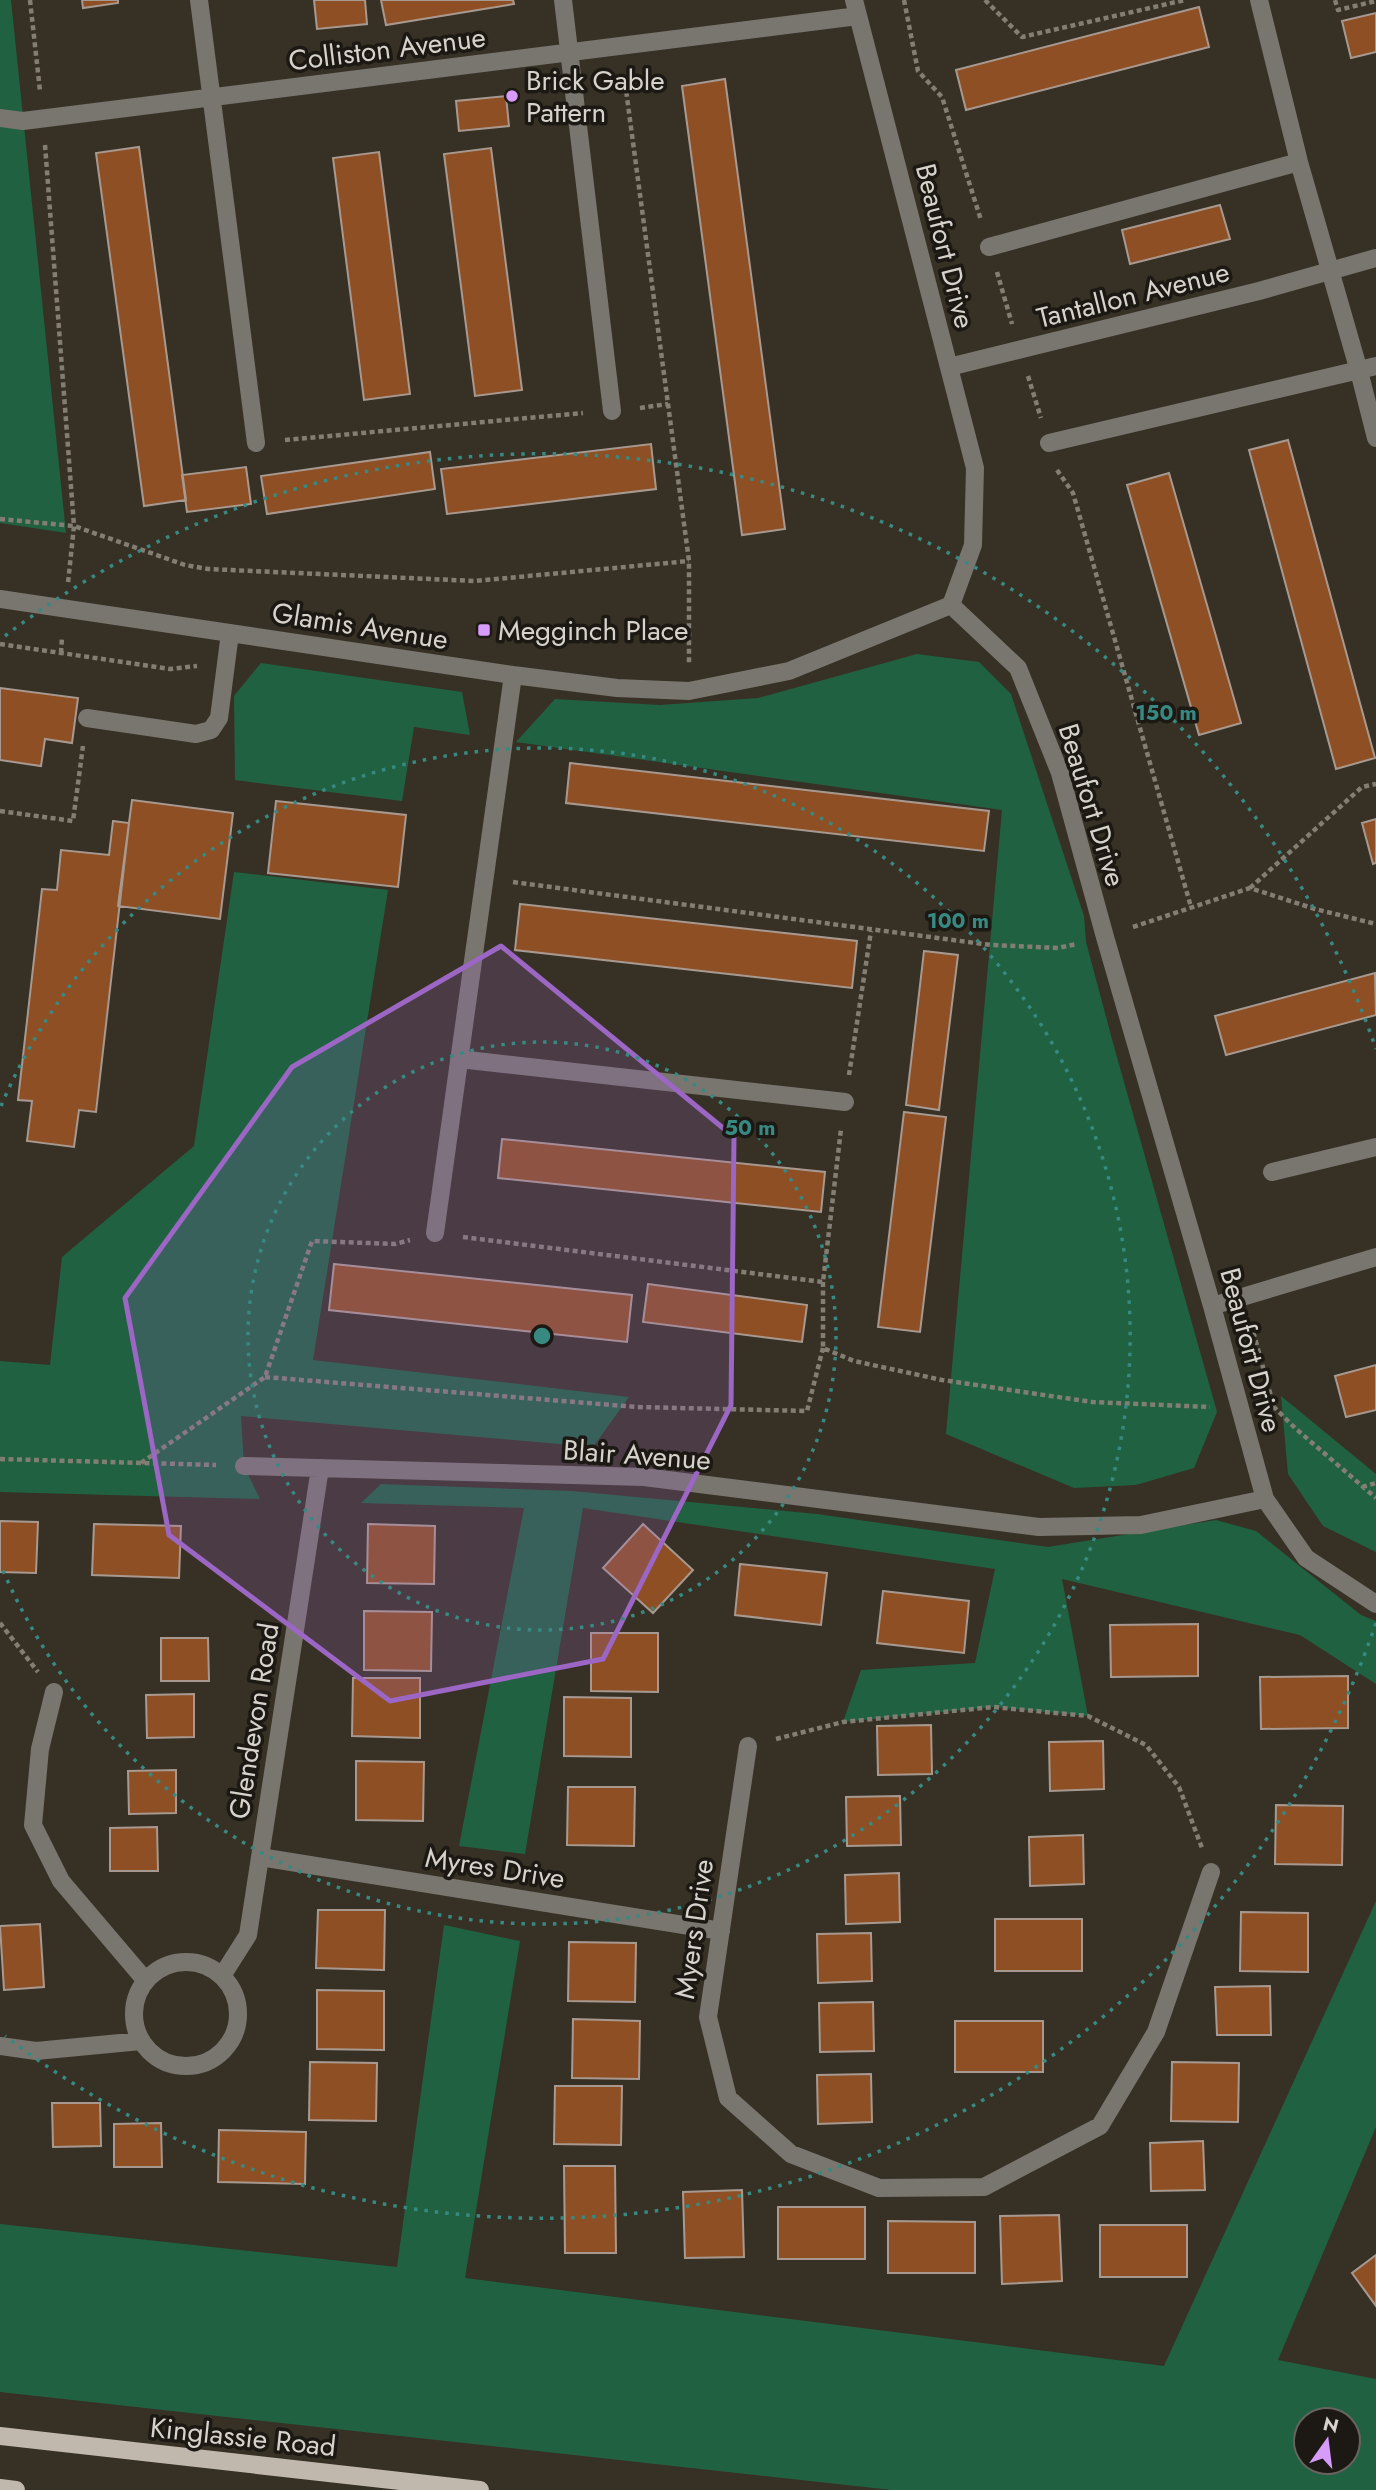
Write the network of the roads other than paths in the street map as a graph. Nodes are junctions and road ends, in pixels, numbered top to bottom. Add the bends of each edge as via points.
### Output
1 (199, 0) edge
2 (563, 0) edge
3 (1259, 0) edge
4 (856, 8) edge
5 (570, 53) junction
6 (211, 98) junction
7 (0, 118) edge
8 (1299, 162) junction
9 (989, 247) dead end
10 (1376, 258) edge
11 (1329, 272) junction
12 (949, 367) junction
13 (1368, 369) edge
14 (612, 411) road end
15 (1376, 438) edge
16 (256, 443) road end
17 (1049, 443) dead end
18 (0, 599) edge
19 (951, 605) junction
20 (230, 633) junction
21 (513, 676) junction
22 (87, 718) road end
23 (459, 1059) junction
24 (845, 1102) road end
25 (1376, 1147) edge
26 (1272, 1172) dead end
27 (435, 1233) road end
28 (1376, 1257) edge
29 (1212, 1306) junction
30 (243, 1466) road end
31 (320, 1468) junction
32 (1265, 1499) junction
33 (1376, 1604) edge
34 (54, 1692) road end
35 (748, 1746) road end
36 (260, 1857) junction
37 (1211, 1872) road end
38 (721, 1931) junction
39 (222, 1976) junction
40 (146, 1981) junction
41 (141, 2040) junction
42 (0, 2046) edge
43 (0, 2436) edge
44 (0, 2488) edge
45 (16, 2490) edge
46 (480, 2490) edge

1 - 6 street
2 - 5 street
3 - 8 street
4 - 5 street, Colliston Avenue
4 - 12 street, Beaufort Drive
5 - 6 street, Colliston Avenue
5 - 14 street
6 - 7 street, Colliston Avenue via 23,121
6 - 16 street
8 - 9 street
8 - 11 street
10 - 11 street, Tantallon Avenue
11 - 12 street, Tantallon Avenue
11 - 13 street
12 - 19 street, Beaufort Drive via 975,468 973,545
13 - 15 street
13 - 17 street
18 - 20 street, Glamis Avenue
19 - 21 street, Glamis Avenue via 789,671 689,691
19 - 29 street, Beaufort Drive via 1018,668 1060,773
20 - 21 street, Glamis Avenue
20 - 22 street via 219,718 211,730 196,734
21 - 23 street
23 - 24 street
23 - 27 street
25 - 26 street
28 - 29 street
29 - 32 street, Beaufort Drive
30 - 31 street, Blair Avenue
31 - 32 street, Blair Avenue via 644,1477 1039,1527 1141,1525
31 - 36 street, Glendevon Road
32 - 33 street, Beaufort Drive via 1306,1558
34 - 40 street via 40,1749 33,1825 61,1881
35 - 38 street, Myers Drive
36 - 38 street, Myres Drive
36 - 39 street, Glendevon Road via 248,1935
37 - 38 street, Myers Drive via 1156,2032 1100,2126 984,2187 879,2188 790,2154 728,2098 708,2017
39 - 40 street via 199,1963 178,1963
39 - 41 street via 235,1994 238,2016 236,2030 213,2059 181,2066 151,2053
40 - 41 street via 134,2012
41 - 42 street via 36,2051
43 - 46 main road, Kinglassie Road
44 - 45 main road

